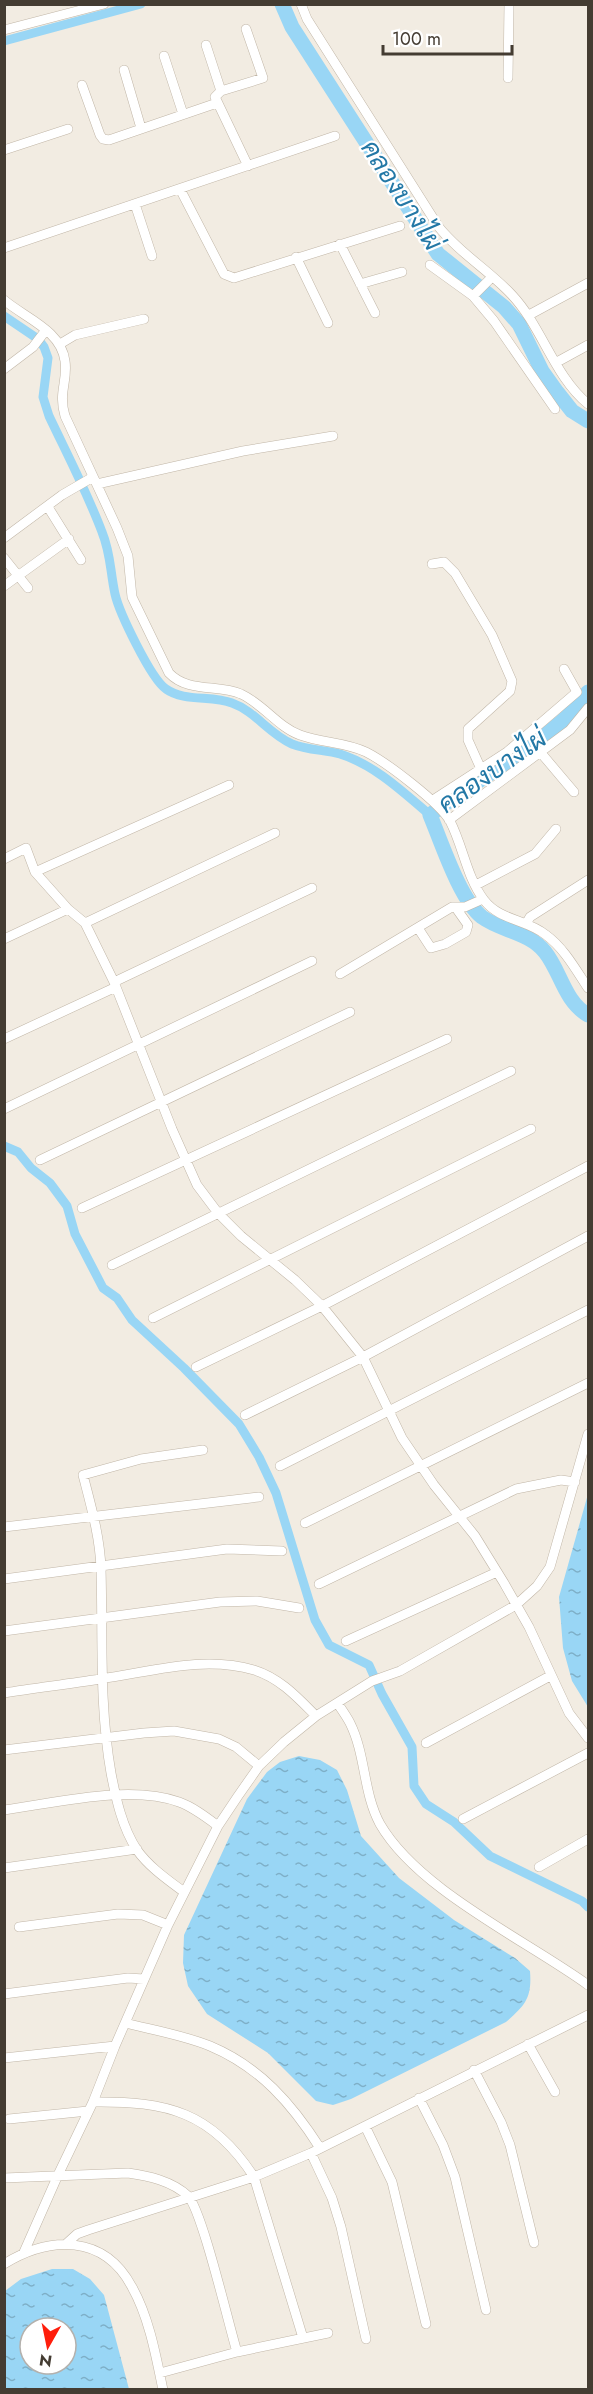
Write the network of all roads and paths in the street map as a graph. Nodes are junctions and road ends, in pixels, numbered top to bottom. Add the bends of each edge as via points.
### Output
1 (104, 4) edge
2 (301, 4) edge
3 (509, 4) edge
4 (246, 29) dead end
5 (4, 30) edge
6 (206, 45) dead end
7 (164, 56) dead end
8 (124, 70) dead end
9 (508, 78) dead end
10 (82, 85) dead end
11 (221, 91) junction
12 (217, 104) junction
13 (183, 114) junction
14 (141, 128) junction
15 (68, 129) dead end
16 (334, 136) dead end
17 (4, 150) edge
18 (248, 166) junction
19 (180, 189) junction
20 (135, 204) junction
21 (400, 226) dead end
22 (340, 244) junction
23 (4, 248) edge
24 (152, 256) dead end
25 (296, 258) junction
26 (430, 265) dead end
27 (402, 272) dead end
28 (491, 278) junction
29 (588, 283) edge
30 (360, 284) junction
31 (474, 295) junction
32 (4, 300) edge
33 (375, 313) dead end
34 (529, 315) junction
35 (144, 319) dead end
36 (328, 323) dead end
37 (41, 335) junction
38 (60, 344) junction
39 (588, 345) edge
40 (557, 362) junction
41 (4, 369) edge
42 (588, 404) edge
43 (555, 409) dead end
44 (333, 436) dead end
45 (92, 480) junction
46 (48, 507) junction
47 (4, 538) edge
48 (69, 539) junction
49 (4, 558) edge
50 (81, 560) dead end
51 (432, 564) dead end
52 (18, 576) junction
53 (4, 586) edge
54 (28, 588) dead end
55 (564, 669) dead end
56 (588, 708) edge
57 (541, 753) junction
58 (481, 769) junction
59 (229, 786) dead end
60 (574, 792) dead end
61 (435, 802) junction
62 (447, 817) junction
63 (556, 829) dead end
64 (275, 833) dead end
65 (4, 859) edge
66 (35, 872) junction
67 (588, 880) edge
68 (476, 885) junction
69 (312, 888) dead end
70 (469, 904) junction
71 (68, 909) junction
72 (85, 923) junction
73 (526, 924) junction
74 (418, 928) junction
75 (4, 939) edge
76 (312, 961) dead end
77 (340, 974) dead end
78 (115, 984) junction
79 (588, 988) edge
80 (350, 1012) dead end
81 (447, 1039) dead end
82 (4, 1040) edge
83 (139, 1044) junction
84 (511, 1071) dead end
85 (161, 1102) junction
86 (4, 1109) edge
87 (531, 1129) dead end
88 (40, 1160) dead end
89 (186, 1160) junction
90 (588, 1166) edge
91 (82, 1208) dead end
92 (218, 1213) junction
93 (588, 1236) edge
94 (270, 1259) junction
95 (112, 1265) dead end
96 (322, 1305) junction
97 (588, 1310) edge
98 (153, 1318) dead end
99 (363, 1357) junction
100 (196, 1367) dead end
101 (588, 1383) edge
102 (389, 1412) junction
103 (245, 1414) dead end
104 (588, 1434) edge
105 (203, 1450) dead end
106 (280, 1466) dead end
107 (421, 1466) junction
108 (575, 1482) junction
109 (259, 1497) dead end
110 (93, 1516) junction
111 (459, 1517) junction
112 (305, 1523) dead end
113 (4, 1527) edge
114 (282, 1551) dead end
115 (101, 1566) junction
116 (497, 1572) junction
117 (4, 1580) edge
118 (319, 1584) dead end
119 (516, 1605) junction
120 (299, 1608) dead end
121 (100, 1618) junction
122 (4, 1631) edge
123 (346, 1641) dead end
124 (550, 1676) junction
125 (101, 1679) junction
126 (4, 1693) edge
127 (338, 1704) junction
128 (316, 1716) junction
129 (105, 1737) junction
130 (588, 1738) edge
131 (426, 1743) dead end
132 (4, 1750) edge
133 (588, 1753) edge
134 (259, 1766) junction
135 (115, 1795) junction
136 (4, 1810) edge
137 (463, 1819) dead end
138 (218, 1826) junction
139 (588, 1839) edge
140 (137, 1849) junction
141 (539, 1867) dead end
142 (4, 1868) edge
143 (184, 1892) junction
144 (168, 1925) junction
145 (19, 1928) dead end
146 (144, 1979) junction
147 (588, 1985) edge
148 (4, 1994) edge
149 (588, 2014) edge
150 (125, 2023) junction
151 (528, 2044) junction
152 (115, 2046) junction
153 (4, 2058) edge
154 (474, 2070) junction
155 (555, 2092) dead end
156 (419, 2098) junction
157 (93, 2102) junction
158 (88, 2111) junction
159 (9, 2119) dead end
160 (365, 2126) junction
161 (315, 2151) junction
162 (58, 2175) junction
163 (254, 2177) junction
164 (4, 2178) edge
165 (189, 2197) junction
166 (534, 2243) dead end
167 (66, 2244) junction
168 (24, 2252) junction
169 (7, 2259) edge
170 (486, 2310) dead end
171 (426, 2324) dead end
172 (328, 2333) dead end
173 (303, 2338) junction
174 (366, 2339) dead end
175 (237, 2352) junction
176 (160, 2373) junction
177 (163, 2390) edge

1 - 5 street
2 - 28 street via 438,226 450,242
3 - 9 street
4 - 11 street via 263,78
6 - 11 street
7 - 13 street
8 - 14 street
10 - 14 street via 103,139
11 - 12 street via 215,97
12 - 13 street
12 - 18 street
13 - 14 street
15 - 17 street
16 - 18 street
18 - 19 street
19 - 20 street
19 - 25 street via 229,278
20 - 23 street
20 - 24 street
21 - 22 street
22 - 25 street
22 - 30 street
25 - 36 street
26 - 31 street
27 - 30 street
28 - 31 street
28 - 34 street via 512,294
29 - 34 street
30 - 33 street
31 - 43 street
32 - 37 street
34 - 40 street
35 - 38 street via 75,335
37 - 38 street
37 - 41 street
38 - 45 street via 65,361 60,400
39 - 40 street
40 - 42 street
44 - 45 street
45 - 46 street via 71,489
45 - 61 street via 128,556 132,597 177,682 240,693 301,735 368,753
46 - 47 street
46 - 48 street
48 - 50 street
48 - 52 street
49 - 52 street
51 - 58 street via 444,562 455,573 492,635 512,681 510,691 468,729 468,740
52 - 53 street
52 - 54 street
55 - 58 street via 577,692 507,753
56 - 57 street via 570,730
57 - 60 street
57 - 62 street
58 - 61 street
59 - 66 street
61 - 62 street
62 - 68 street
63 - 68 street via 535,854
64 - 72 street
65 - 66 street via 26,848
66 - 71 street
67 - 73 street
68 - 70 street
69 - 78 street
70 - 73 street
70 - 74 street via 452,907
70 - 74 street via 466,932 445,944 431,948
71 - 72 street
71 - 75 street
72 - 78 street
73 - 79 street via 553,941
74 - 77 street
76 - 83 street
78 - 82 street
78 - 83 street
80 - 85 street
81 - 89 street
83 - 85 street
83 - 86 street
84 - 92 street
85 - 88 street
85 - 89 street
87 - 94 street
89 - 91 street
89 - 92 street
90 - 96 street
92 - 94 street
92 - 95 street
93 - 99 street
94 - 96 street
94 - 98 street
96 - 99 street
96 - 100 street
97 - 102 street
99 - 102 street
99 - 103 street
101 - 107 street
102 - 106 street
102 - 107 street
104 - 108 street
105 - 110 street via 141,1459 83,1475
107 - 111 street
107 - 112 street
108 - 111 street via 561,1480 516,1490
108 - 119 street via 550,1567
109 - 110 street
110 - 113 street
110 - 115 street
111 - 116 street
111 - 118 street
114 - 115 street via 227,1549
115 - 117 street
115 - 121 street
116 - 119 street
116 - 123 street
119 - 124 street
119 - 127 street via 400,1671 372,1681
120 - 121 street via 257,1601 220,1602
121 - 122 street
121 - 125 street
124 - 130 street via 569,1713
124 - 131 street
125 - 126 street
125 - 128 street via 185,1664 221,1665 255,1671 286,1686
125 - 129 street
127 - 128 street
127 - 147 street via 351,1724 373,1807 390,1838 450,1895
128 - 134 street
129 - 132 street
129 - 134 street via 193,1733 236,1747
129 - 135 street
133 - 137 street
134 - 138 street
135 - 136 street
135 - 138 street via 138,1794 177,1801
135 - 140 street
138 - 143 street
139 - 141 street
140 - 142 street
140 - 143 street
143 - 144 street
144 - 145 street via 143,1915 125,1914
144 - 146 street
146 - 148 street
146 - 150 street
149 - 151 street
150 - 152 street
150 - 161 street via 208,2046 238,2060 268,2081 293,2108
151 - 154 street
151 - 155 street
152 - 153 street
152 - 157 street
154 - 156 street
154 - 166 street via 510,2145
156 - 160 street
156 - 170 street via 454,2177
157 - 158 street
157 - 163 street via 149,2103 207,2124 235,2150
158 - 159 street
158 - 162 street
160 - 161 street
160 - 171 street via 392,2182
161 - 163 street
161 - 174 street via 341,2227
162 - 164 street
162 - 165 street via 148,2175
162 - 168 street
163 - 165 street
163 - 173 street
165 - 167 street via 77,2234
165 - 175 street
167 - 168 street
167 - 176 street via 95,2250 122,2272 142,2309
168 - 169 street
172 - 173 street
173 - 175 street
175 - 176 street
176 - 177 street

